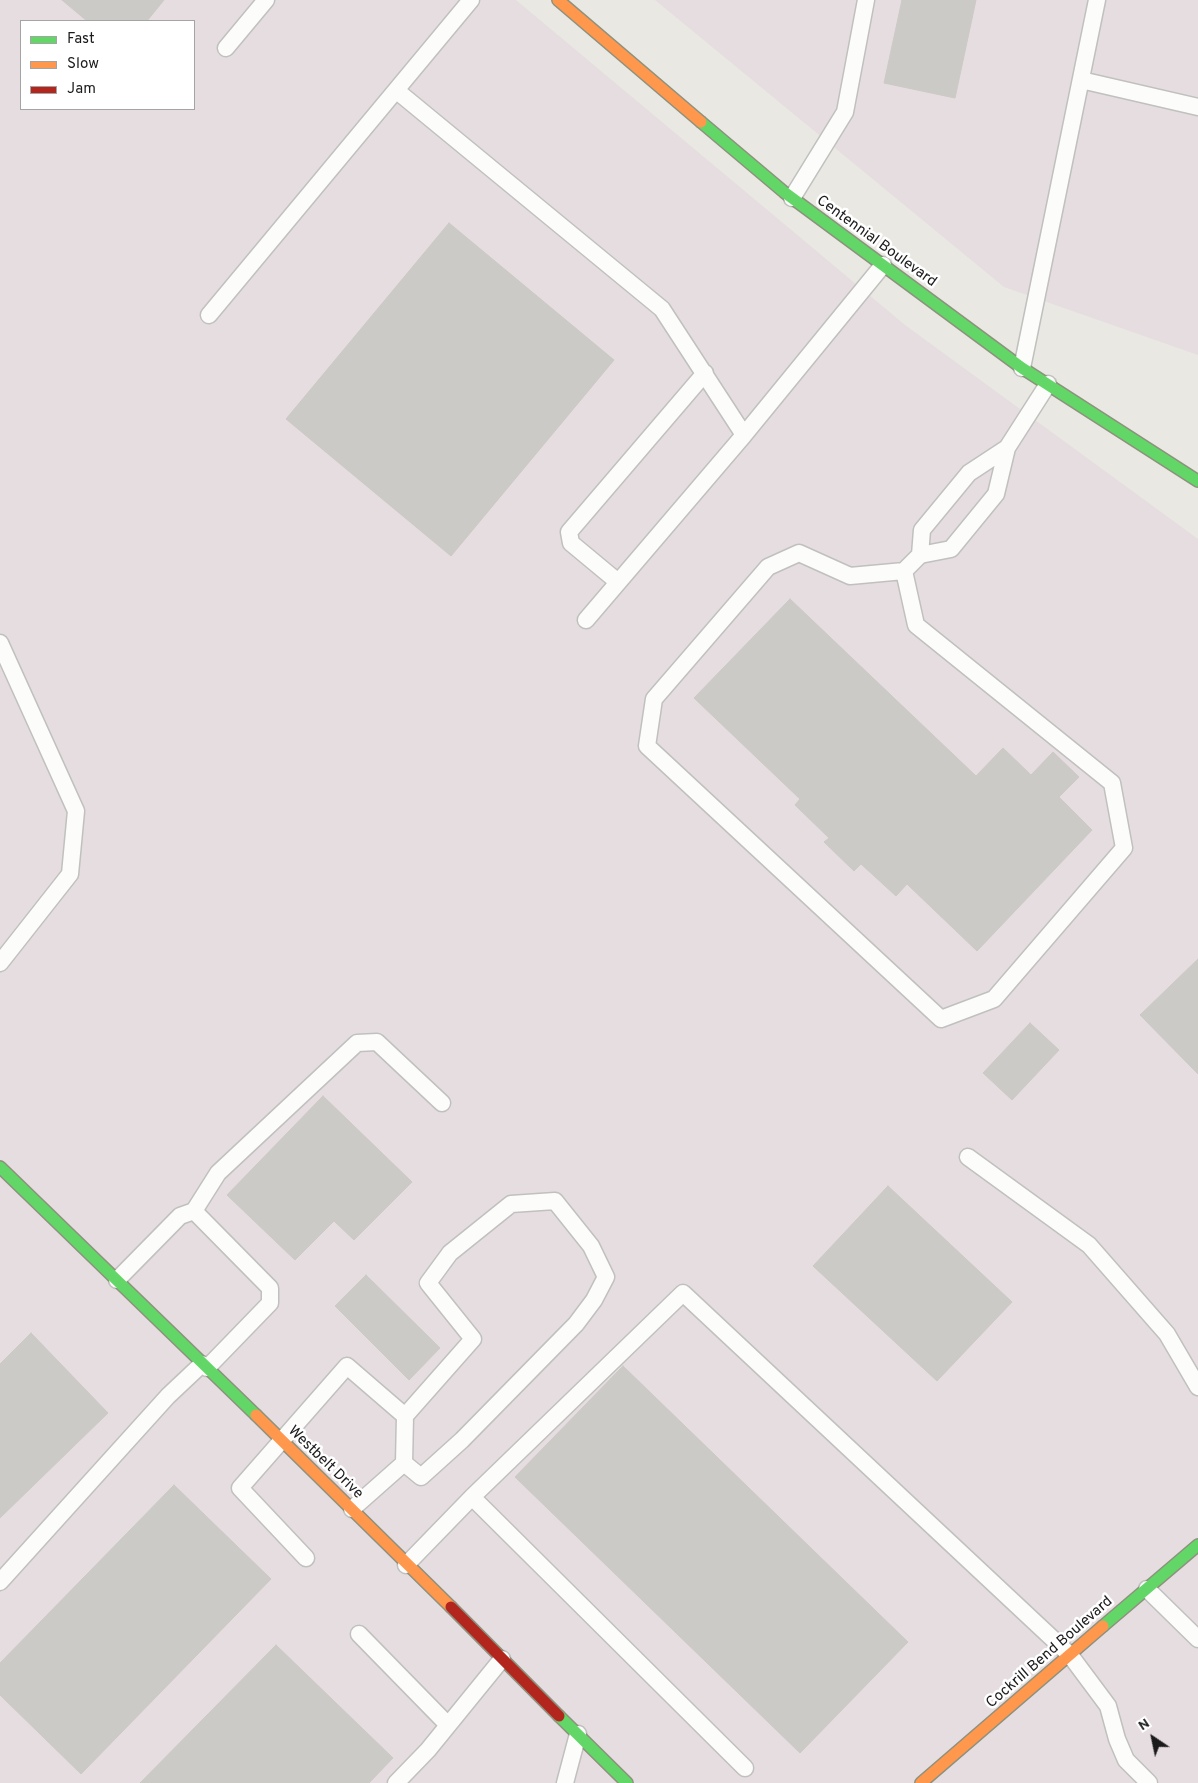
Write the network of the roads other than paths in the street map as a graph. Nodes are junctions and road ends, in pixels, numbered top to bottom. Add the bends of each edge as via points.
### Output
1 (266, 0) edge
2 (471, 0) edge
3 (558, 0) edge
4 (866, 0) edge
5 (1097, 0) edge
6 (226, 48) dead end
7 (1081, 80) junction
8 (397, 91) junction
9 (1198, 107) edge
10 (792, 198) junction
11 (883, 265) junction
12 (209, 315) dead end
13 (1022, 368) junction
14 (705, 373) junction
15 (1048, 384) junction
16 (744, 435) junction
17 (1007, 448) junction
18 (1198, 480) edge
19 (920, 554) junction
20 (904, 571) junction
21 (618, 582) junction
22 (586, 620) dead end
23 (0, 643) edge
24 (0, 962) edge
25 (442, 1103) dead end
26 (968, 1157) dead end
27 (0, 1167) edge
28 (194, 1211) junction
29 (117, 1280) junction
30 (205, 1366) junction
31 (1198, 1387) edge
32 (405, 1416) junction
33 (282, 1442) junction
34 (404, 1463) junction
35 (472, 1498) junction
36 (352, 1510) junction
37 (1198, 1545) edge
38 (306, 1558) dead end
39 (406, 1566) junction
40 (0, 1582) edge
41 (1147, 1589) junction
42 (359, 1634) dead end
43 (1198, 1639) edge
44 (1070, 1655) junction
45 (502, 1659) junction
46 (448, 1725) junction
47 (578, 1734) junction
48 (745, 1768) dead end
49 (396, 1783) edge
50 (565, 1783) edge
51 (627, 1783) edge
52 (921, 1783) edge
53 (1149, 1783) edge

1 - 6 lane
2 - 8 lane
3 - 10 street, Centennial Boulevard
4 - 10 lane via 845,112
5 - 7 lane
7 - 9 lane
7 - 13 lane
8 - 12 lane
8 - 14 lane via 662,309
10 - 11 street, Centennial Boulevard
11 - 13 street, Centennial Boulevard
11 - 16 lane
13 - 15 street, Centennial Boulevard
14 - 16 lane
14 - 21 lane via 568,532 571,543
15 - 17 lane
15 - 18 street, Centennial Boulevard
16 - 21 lane
17 - 19 lane via 970,473 922,530
17 - 19 lane via 996,494 951,550
19 - 20 lane
20 - 20 lane via 850,576 799,553 768,566 654,699 648,746 941,1019 994,999 1124,848 1112,783 916,625
21 - 22 lane
23 - 24 lane via 76,811 70,874
25 - 28 lane via 377,1042 357,1044 218,1173
26 - 31 lane via 1089,1245 1167,1334
27 - 29 street, Westbelt Drive
28 - 29 lane via 180,1216
28 - 30 lane via 270,1288 270,1303
29 - 30 street, Westbelt Drive
30 - 33 street, Westbelt Drive
30 - 40 lane via 168,1396
32 - 33 lane via 347,1366
32 - 34 lane
32 - 34 lane via 473,1339 428,1283 450,1253 511,1204 555,1201 591,1246 606,1277 594,1300 549,1352 421,1477
33 - 36 street, Westbelt Drive
33 - 38 lane via 240,1488
34 - 36 lane
35 - 39 lane
35 - 44 lane via 683,1293
35 - 48 lane
36 - 39 street, Westbelt Drive
37 - 41 street, Cockrill Bend Boulevard
39 - 45 street, Westbelt Drive
41 - 43 lane
41 - 44 street, Cockrill Bend Boulevard
42 - 46 lane
44 - 52 street, Cockrill Bend Boulevard
44 - 53 lane via 1108,1706 1126,1760
45 - 46 lane
45 - 47 street, Westbelt Drive
46 - 49 lane
47 - 50 lane
47 - 51 street, Westbelt Drive

